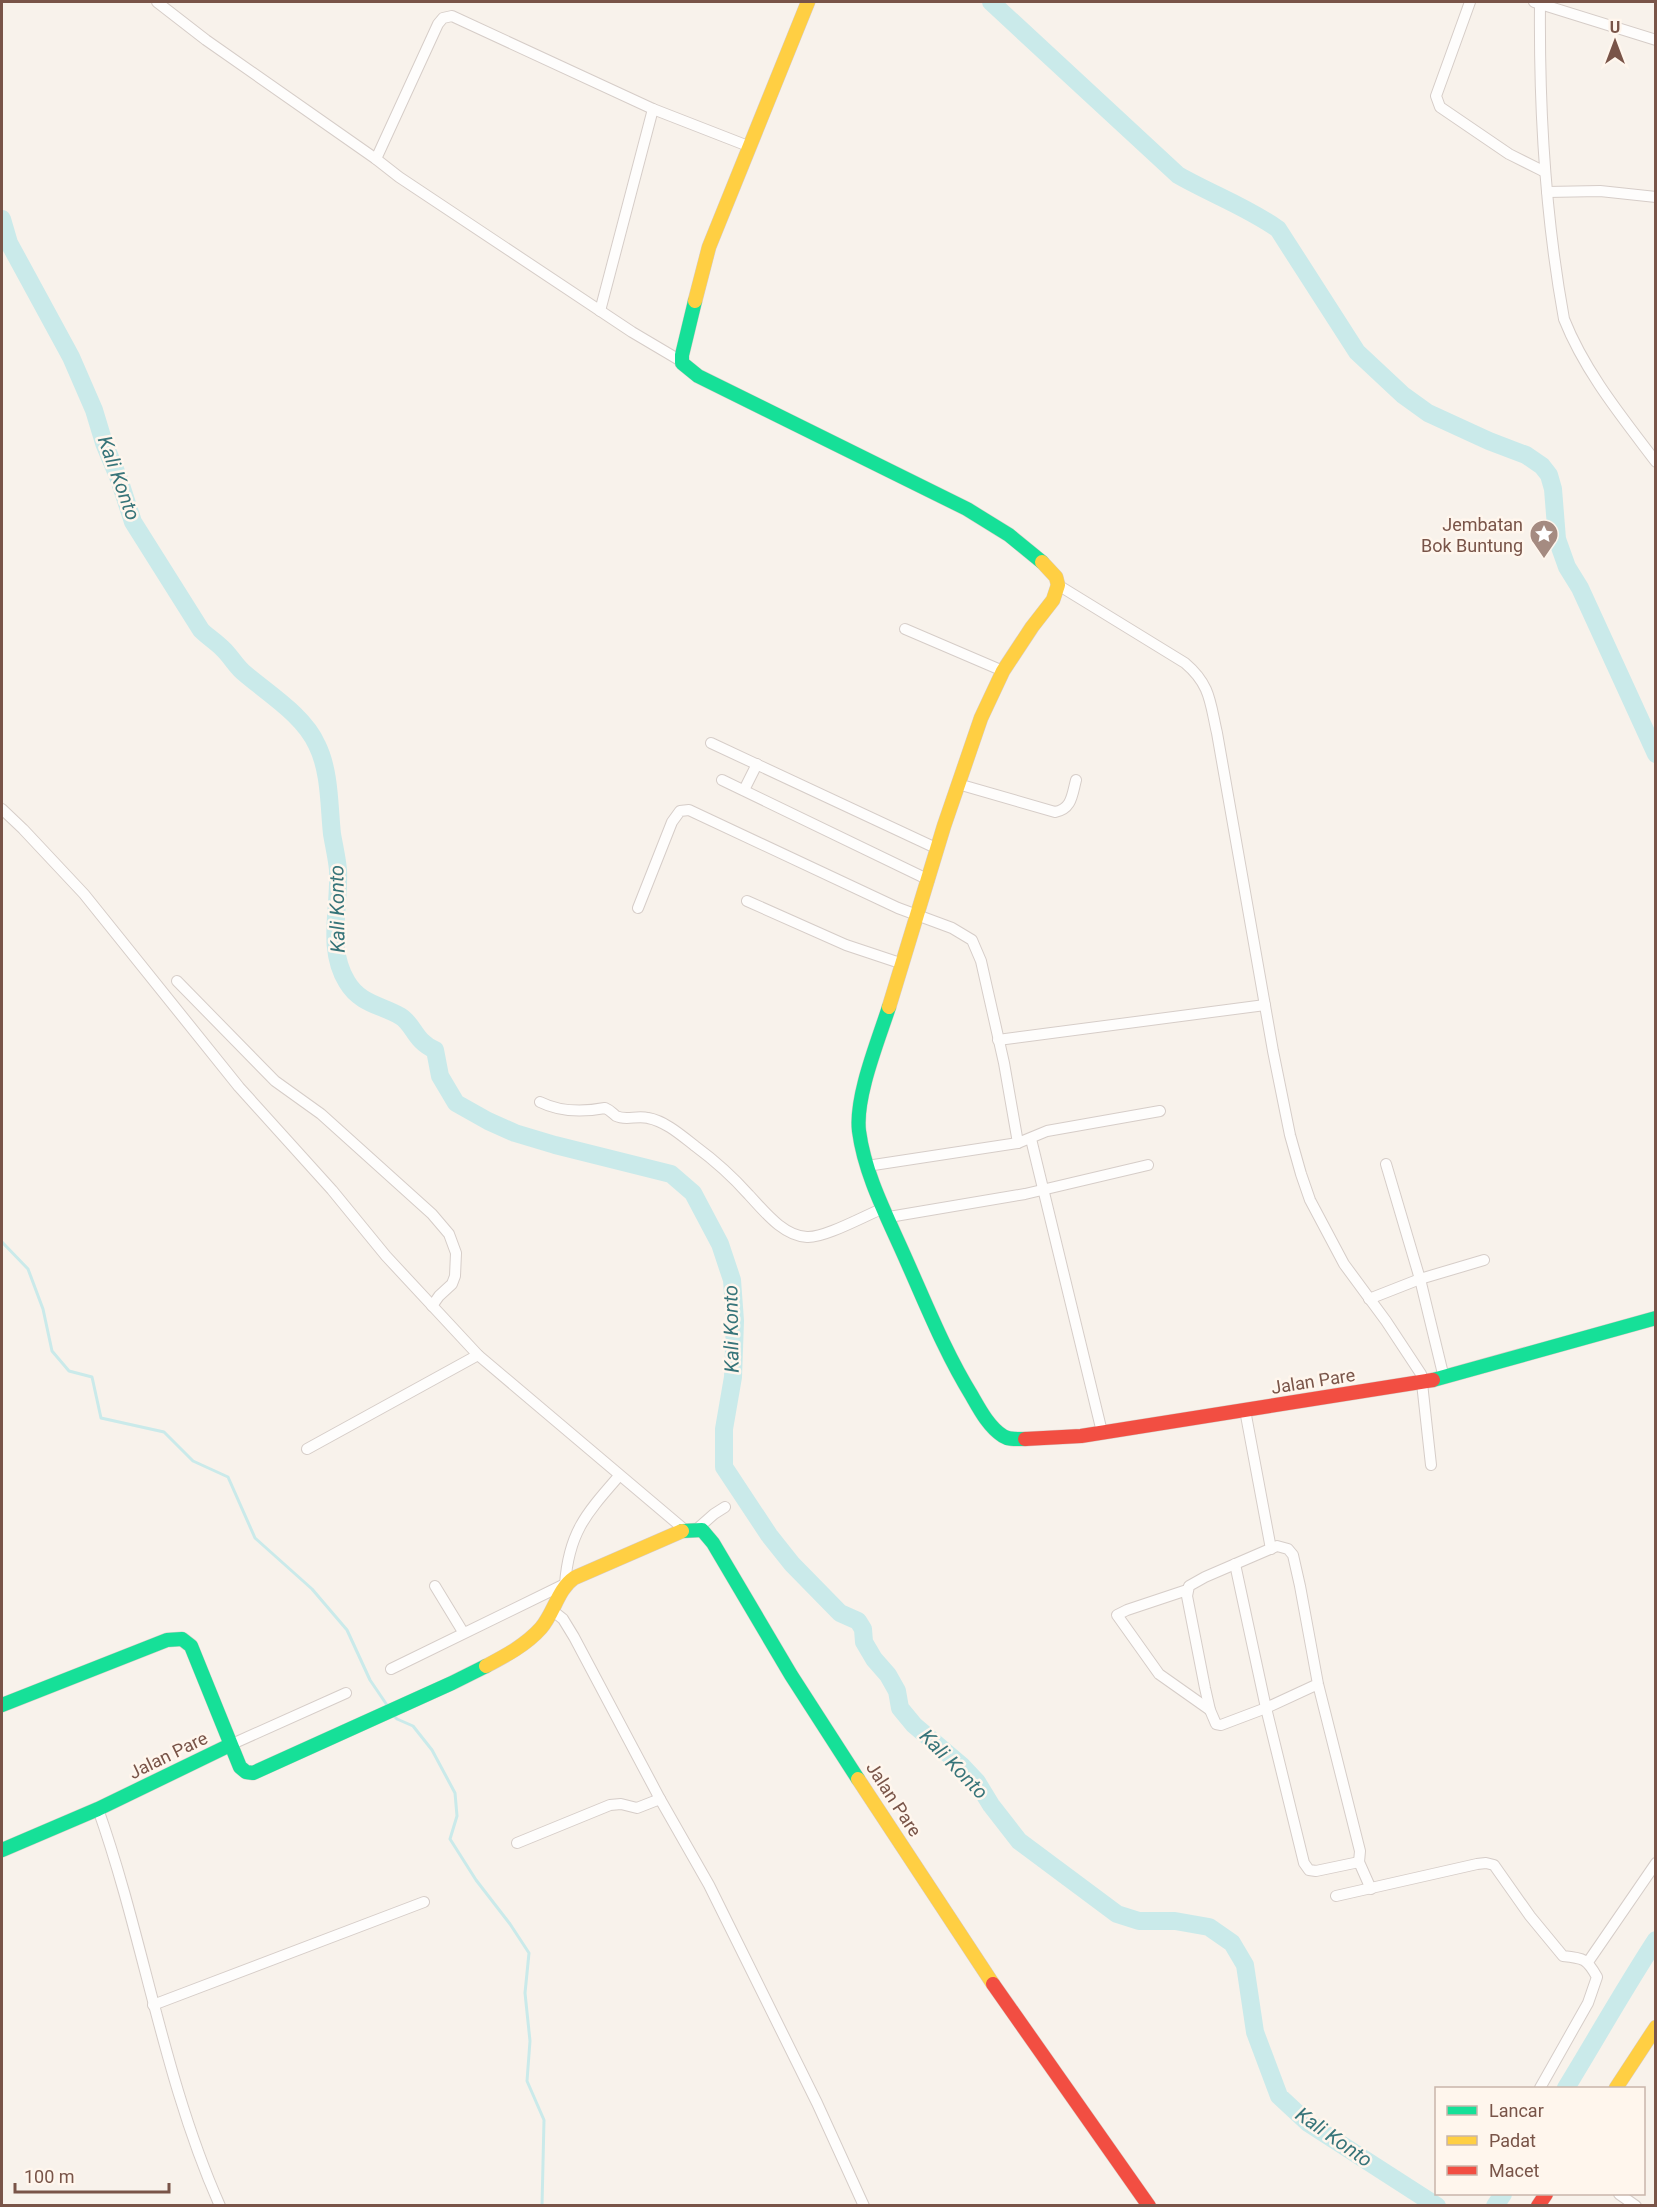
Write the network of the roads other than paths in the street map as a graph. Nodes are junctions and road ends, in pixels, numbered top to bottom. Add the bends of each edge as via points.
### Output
1 (157, 2) edge
2 (808, 2) edge
3 (1470, 2) edge
4 (1537, 2) edge
5 (1656, 40) edge
6 (653, 109) junction
7 (748, 146) junction
8 (376, 159) junction
9 (1545, 172) junction
10 (1547, 192) junction
11 (1656, 197) edge
12 (600, 311) junction
13 (681, 361) junction
14 (1656, 462) edge
15 (1058, 585) junction
16 (905, 628) dead end
17 (1003, 671) junction
18 (711, 743) dead end
19 (756, 764) junction
20 (722, 780) dead end
21 (1076, 780) dead end
22 (958, 784) junction
23 (744, 790) junction
24 (2, 810) edge
25 (938, 849) junction
26 (929, 880) junction
27 (747, 901) dead end
28 (638, 908) dead end
29 (918, 916) junction
30 (903, 964) junction
31 (177, 981) dead end
32 (1265, 1005) junction
33 (998, 1040) junction
34 (540, 1102) dead end
35 (1160, 1111) dead end
36 (1031, 1139) junction
37 (1018, 1143) junction
38 (1386, 1164) dead end
39 (1149, 1165) dead end
40 (867, 1166) junction
41 (1043, 1190) junction
42 (887, 1213) junction
43 (1484, 1260) dead end
44 (1420, 1280) junction
45 (1369, 1299) junction
46 (432, 1306) junction
47 (1656, 1318) edge
48 (478, 1355) junction
49 (1444, 1378) junction
50 (1423, 1382) junction
51 (1245, 1410) junction
52 (1102, 1432) junction
53 (306, 1449) dead end
54 (1431, 1465) dead end
55 (619, 1476) junction
56 (725, 1507) dead end
57 (691, 1530) junction
58 (1271, 1549) junction
59 (1235, 1564) junction
60 (565, 1584) junction
61 (435, 1586) dead end
62 (1187, 1590) junction
63 (554, 1611) junction
64 (463, 1632) junction
65 (391, 1669) dead end
66 (1318, 1684) junction
67 (346, 1693) dead end
68 (2, 1705) edge
69 (1266, 1708) junction
70 (1210, 1710) junction
71 (230, 1745) junction
72 (660, 1799) junction
73 (98, 1809) junction
74 (517, 1843) dead end
75 (2, 1850) edge
76 (1359, 1862) junction
77 (1656, 1863) edge
78 (1371, 1889) junction
79 (1336, 1896) dead end
80 (424, 1902) dead end
81 (1588, 1962) junction
82 (153, 2005) junction
83 (1656, 2027) edge
84 (1541, 2087) edge
85 (1617, 2087) edge
86 (1622, 2195) edge
87 (220, 2205) edge
88 (864, 2205) edge
89 (1149, 2205) edge
90 (1636, 2205) edge

1 - 8 street
2 - 7 street
3 - 9 street via 1437,102 1509,154
4 - 5 street
4 - 9 street
6 - 7 street
6 - 8 street via 463,20 446,17 432,36
6 - 12 street
7 - 13 street via 709,247
8 - 12 street
9 - 10 street
10 - 11 street via 1600,191
10 - 14 street via 1564,319 1593,376
12 - 13 street
13 - 15 street via 729,392 977,515 1042,562
15 - 17 street, Jalan Pare via 1049,607
15 - 32 street via 1185,663 1202,680 1210,699
16 - 17 street
17 - 22 street, Jalan Pare via 981,718
18 - 19 street
19 - 23 street
19 - 25 street
20 - 23 street
21 - 22 street via 1069,805 1055,812
22 - 25 street, Jalan Pare
23 - 26 street
24 - 46 street via 84,894 208,1050
25 - 26 street, Jalan Pare
26 - 29 street, Jalan Pare
27 - 30 street via 846,945
28 - 29 street via 672,822 680,811 689,810
29 - 30 street, Jalan Pare
29 - 33 street via 952,928 975,942
30 - 40 street, Jalan Pare via 861,1104 859,1130
31 - 46 street via 275,1081 321,1114 442,1225 454,1247 455,1276
32 - 33 street
32 - 45 street via 1290,1135 1307,1191 1327,1234
33 - 37 street
34 - 42 street via 580,1112 605,1108 616,1116 655,1120 710,1158 764,1213 801,1236 817,1236
35 - 36 street via 1047,1131
36 - 37 street
36 - 41 street
37 - 40 street
38 - 44 street
39 - 41 street
40 - 42 street, Jalan Pare
41 - 42 street
41 - 52 street
42 - 52 street, Jalan Pare via 950,1360 993,1427 1012,1439
43 - 44 street
44 - 45 street
44 - 49 street
45 - 50 street via 1413,1361
46 - 48 street
47 - 49 street, Jalan Pare
48 - 53 street
48 - 55 street
49 - 50 street, Jalan Pare
50 - 51 street, Jalan Pare
50 - 54 street
51 - 52 street, Jalan Pare
51 - 58 street
55 - 57 street
55 - 60 street via 581,1522
56 - 57 street
57 - 60 street
57 - 89 street, Jalan Pare via 706,1534 713,1543 791,1675 1005,2003
58 - 59 street
58 - 66 street via 1283,1547 1293,1555
59 - 62 street via 1192,1583
59 - 69 street
60 - 63 street, Jalan Pare
60 - 64 street
61 - 64 street
62 - 70 street
62 - 70 street via 1117,1615 1159,1674
63 - 71 street, Jalan Pare via 518,1648 253,1773 243,1770
63 - 72 street via 574,1637
64 - 65 street
66 - 69 street
66 - 76 street via 1360,1851
67 - 71 street
68 - 71 street via 167,1640 182,1640 192,1646
69 - 70 street via 1220,1725
69 - 76 street via 1306,1867 1316,1871
71 - 73 street, Jalan Pare
72 - 74 street via 637,1808 610,1805
72 - 88 street via 709,1886
73 - 75 street, Jalan Pare
73 - 82 street via 122,1882
76 - 78 street
77 - 81 street
78 - 79 street
78 - 81 street via 1490,1863 1563,1956
80 - 82 street
81 - 84 street via 1597,1977 1588,2003
82 - 87 street via 195,2145
83 - 85 street
86 - 90 street

